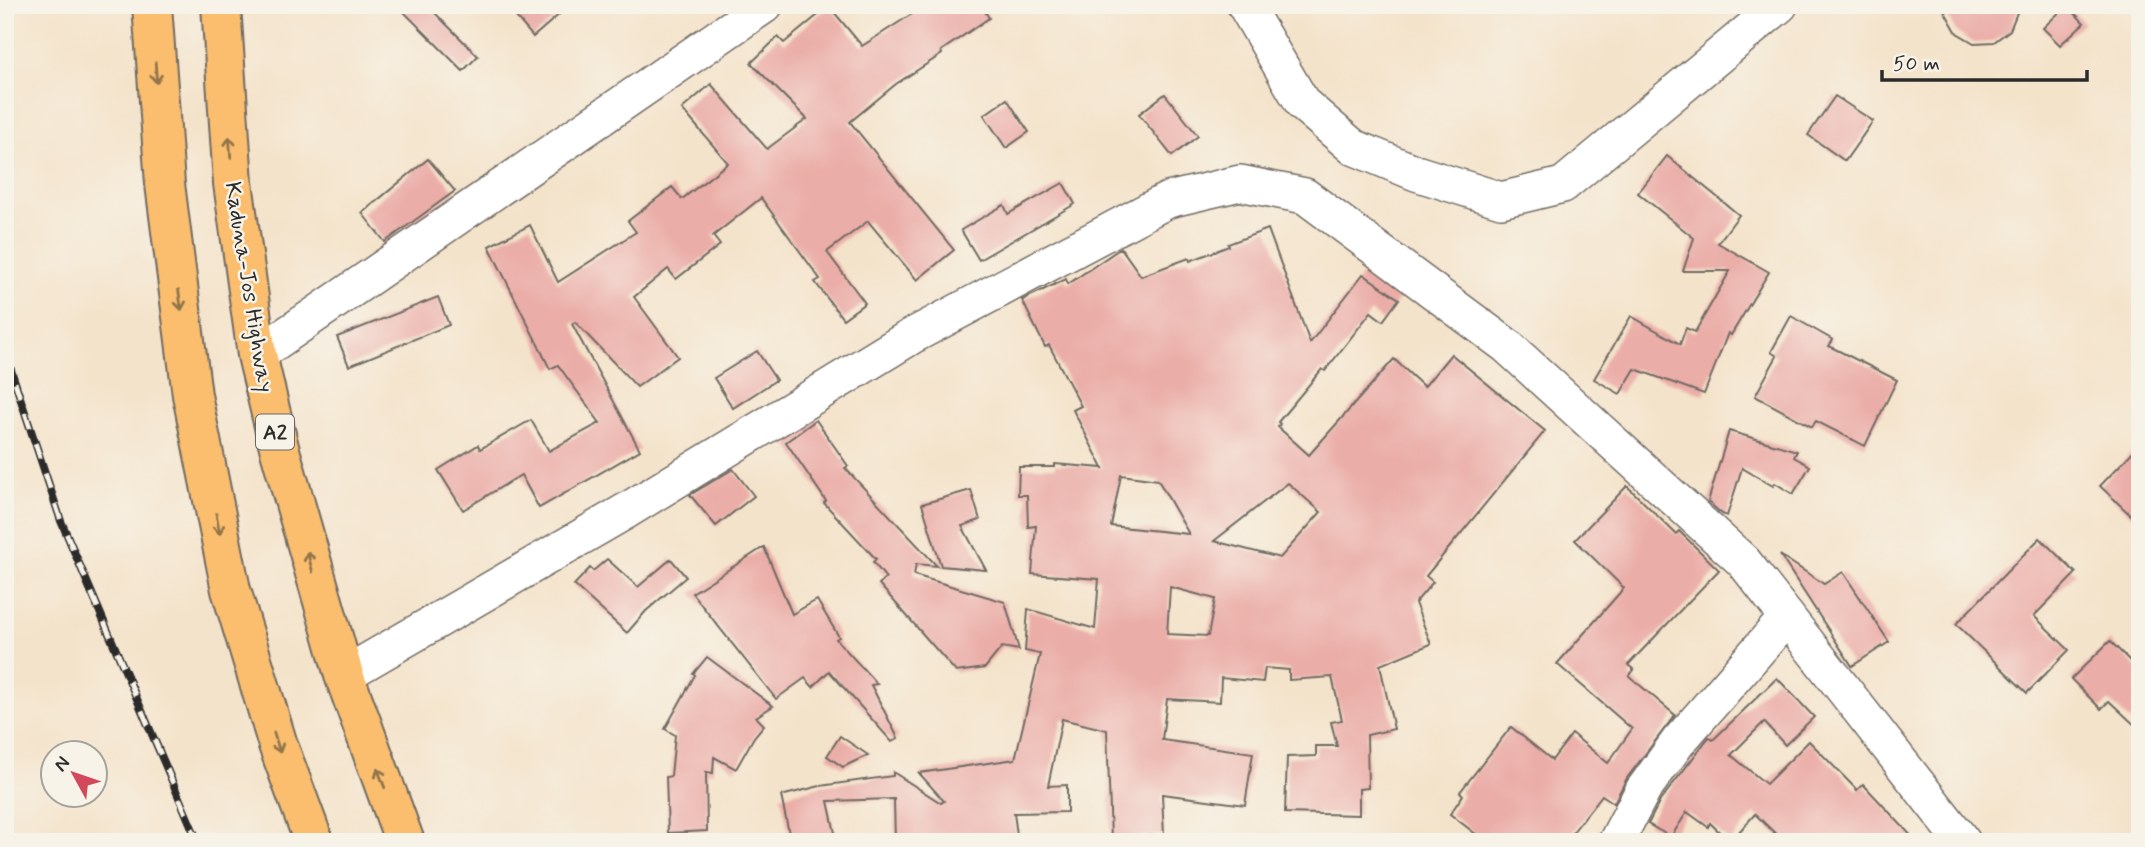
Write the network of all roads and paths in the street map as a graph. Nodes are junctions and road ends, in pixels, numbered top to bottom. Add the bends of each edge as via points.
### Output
1 (152, 5) edge
2 (221, 5) edge
3 (765, 5) edge
4 (1245, 5) edge
5 (1780, 5) edge
6 (257, 355) junction
7 (1787, 617) junction
8 (344, 674) junction
9 (314, 842) edge
10 (405, 842) edge
11 (1616, 842) edge
12 (1963, 842) edge

1 -> 9 highway via 164,184 195,408 231,590 278,745
6 -> 2 highway, Kaduna-Jos Highway / A2 via 233,183
3 - 6 street
4 - 5 street via 1303,104 1353,147 1501,200 1563,185
8 -> 6 highway, Kaduna-Jos Highway / A2 via 282,460
7 - 8 street via 1744,562 1507,346 1305,196 1240,183 1168,200 912,336 626,511
7 - 11 street via 1678,742 1643,790
7 - 12 street
10 -> 8 highway, Kaduna-Jos Highway / A2

